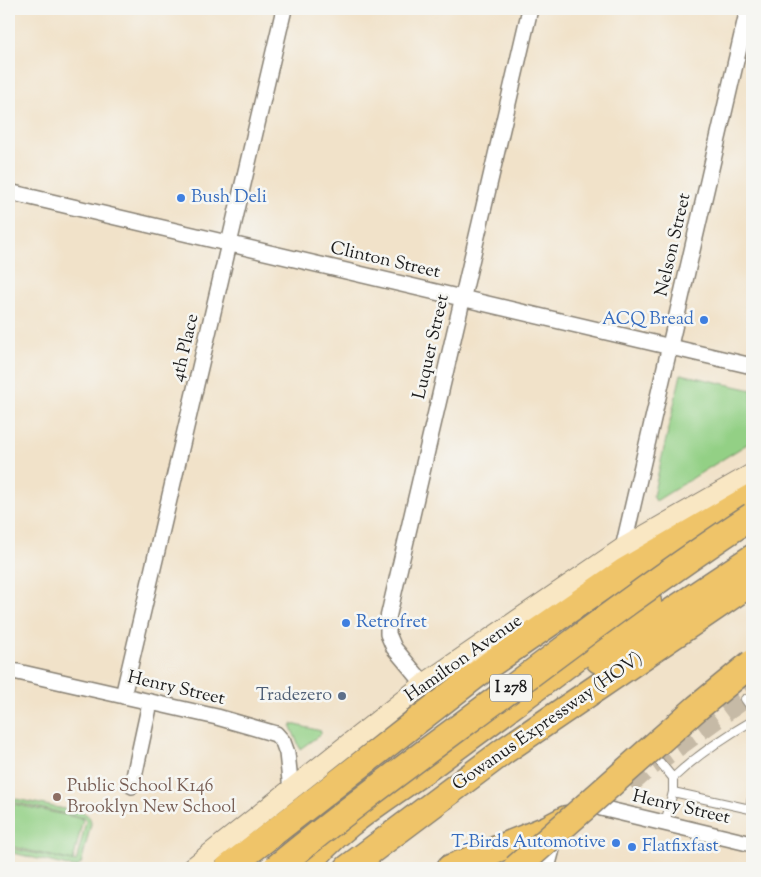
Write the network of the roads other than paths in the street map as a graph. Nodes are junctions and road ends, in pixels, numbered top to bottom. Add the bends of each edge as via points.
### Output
1 (284, 9) edge
2 (530, 9) edge
3 (748, 9) edge
4 (9, 192) edge
5 (230, 244) junction
6 (463, 298) junction
7 (669, 347) junction
8 (752, 366) edge
9 (752, 474) edge
10 (752, 497) edge
11 (752, 510) edge
12 (752, 516) edge
13 (623, 548) junction
14 (752, 558) edge
15 (752, 582) edge
16 (752, 601) edge
17 (752, 663) edge
18 (9, 670) edge
19 (424, 684) junction
20 (123, 696) junction
21 (745, 699) dead end
22 (150, 703) junction
23 (752, 709) edge
24 (752, 721) edge
25 (653, 765) joint
26 (673, 778) junction
27 (132, 786) dead end
28 (291, 790) junction
29 (673, 792) junction
30 (752, 798) edge
31 (601, 808) dead end
32 (665, 823) junction
33 (752, 844) edge
34 (552, 849) dead end
35 (462, 865) edge
36 (192, 868) edge
37 (228, 868) edge
38 (276, 868) edge
39 (306, 868) edge
40 (322, 868) edge
41 (348, 868) edge
42 (378, 868) edge
43 (516, 868) edge
44 (547, 868) edge

1 - 5 street, 4th Place
2 - 6 street, Luquer Street
3 - 7 street, Nelson Street
4 - 5 street, Clinton Street
5 - 6 street, Clinton Street
5 - 20 street, 4th Place
6 - 7 street, Clinton Street
6 - 19 street, Luquer Street via 388,618 388,634 394,648
7 - 8 street, Clinton Street
7 - 13 street, Nelson Street
9 - 13 main road, Hamilton Avenue
10 - 37 highway via 625,571 489,665
11 - 39 highway via 653,598 580,656 347,826
12 - 38 highway, I 278, bridge via 579,638 355,804
13 - 19 main road, Hamilton Avenue
14 - 40 highway via 577,675
15 - 41 highway, Gowanus Expressway (HOV) / I 278 via 504,751
16 - 42 highway via 604,698 491,778
17 - 43 highway, bridge
18 - 20 street, Henry Street
19 - 28 main road, Hamilton Avenue
20 - 22 street, Henry Street
21 - 23 lane
22 - 27 street
22 - 28 street, Henry Street via 276,734 284,742
24 - 26 lane via 726,736
25 - 26 lane
25 - 35 highway via 592,806 548,829
26 - 29 lane
28 - 36 main road, Hamilton Avenue
29 - 30 lane via 750,809
29 - 32 lane
31 - 32 street, Henry Street
32 - 33 street, Henry Street
34 - 44 street

